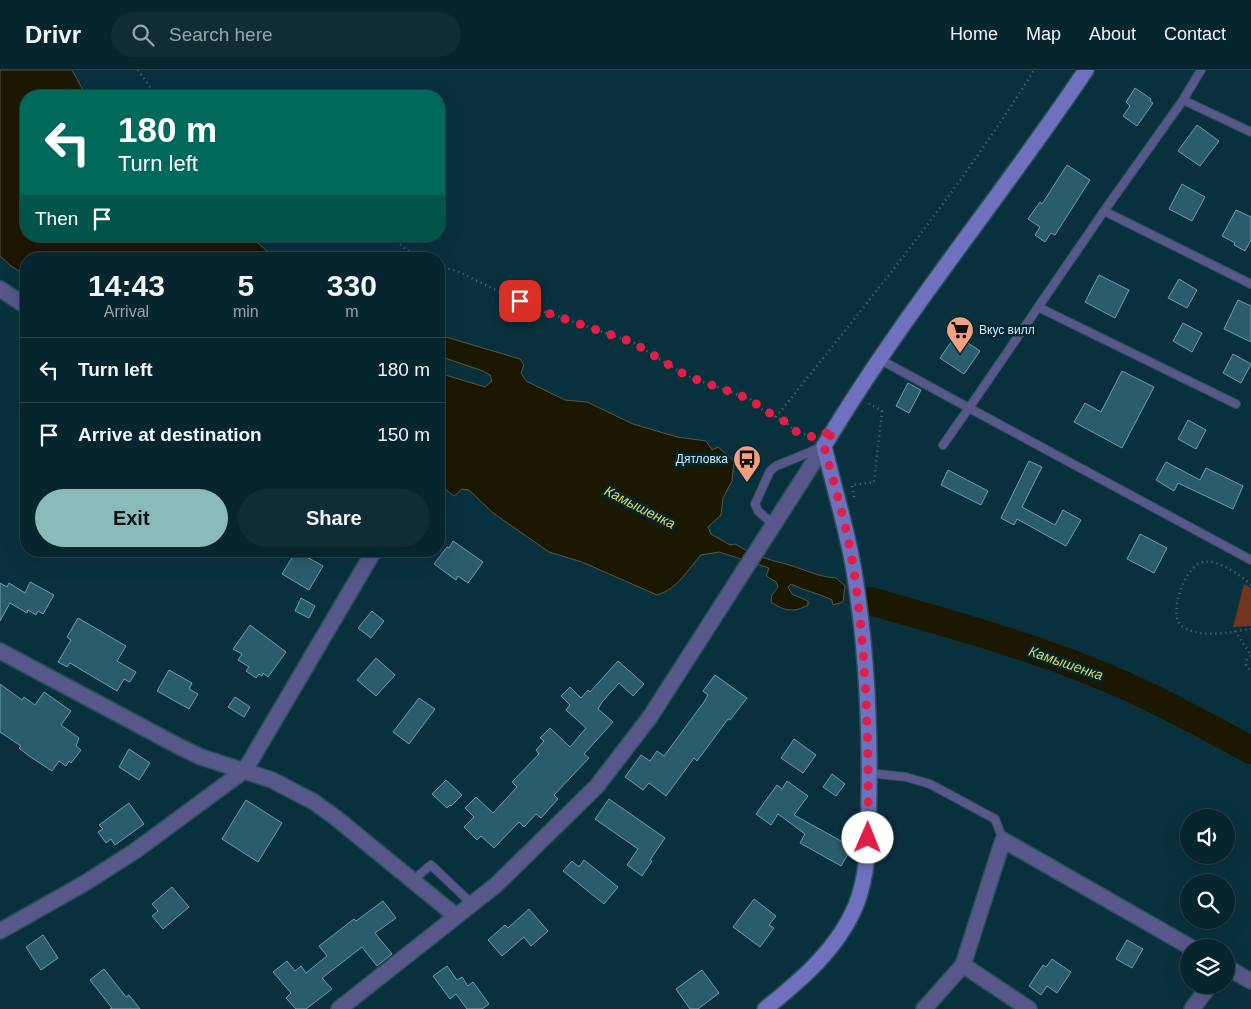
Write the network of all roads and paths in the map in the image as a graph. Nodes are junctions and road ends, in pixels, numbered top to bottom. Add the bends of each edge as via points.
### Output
1 (138, 70) edge
2 (1034, 70) edge
3 (1086, 70) edge
4 (1201, 70) edge
5 (152, 90) edge
6 (1183, 100) junction
7 (1251, 132) edge
8 (1104, 211) junction
9 (396, 242) edge
10 (410, 252) edge
11 (445, 268) edge
12 (1251, 284) edge
13 (0, 289) edge
14 (20, 302) edge
15 (1038, 307) junction
16 (879, 359) junction
17 (861, 399) dead end
18 (1236, 404) dead end
19 (969, 408) junction
20 (776, 417) junction
21 (834, 429) junction
22 (824, 446) junction
23 (943, 446) dead end
24 (855, 504) dead end
25 (774, 525) junction
26 (370, 557) edge
27 (1251, 560) edge
28 (1251, 585) edge
29 (1251, 629) edge
30 (1235, 631) junction
31 (0, 651) edge
32 (1251, 656) edge
33 (1251, 672) edge
34 (244, 770) junction
35 (869, 773) junction
36 (1003, 840) junction
37 (412, 880) junction
38 (472, 904) junction
39 (456, 916) junction
40 (0, 931) edge
41 (1180, 941) edge
42 (963, 965) junction
43 (1235, 972) edge
44 (1251, 981) edge
45 (1203, 994) edge
46 (339, 1009) edge
47 (765, 1009) edge
48 (924, 1009) edge
49 (1029, 1009) edge
50 (1192, 1009) edge

1 - 5 path
2 - 20 path via 930,222
3 - 16 street
4 - 6 lane
6 - 7 lane
6 - 8 lane
8 - 12 lane
8 - 15 lane
9 - 10 path
11 - 20 path via 533,308 632,342 687,376 750,399
13 - 14 street
15 - 18 lane
15 - 19 lane
16 - 19 lane
16 - 21 street
17 - 24 path via 882,412 874,482 852,485
19 - 23 lane
19 - 27 lane
20 - 21 path via 795,431 816,438
21 - 22 street
22 - 25 street
22 - 25 lane via 770,471 755,504
22 - 35 street via 854,571 866,694
25 - 38 street via 650,717 609,772 521,863
26 - 34 street
28 - 30 path via 1227,569 1203,562 1187,574 1178,597 1176,618 1181,626 1194,633
29 - 30 path
30 - 32 path
31 - 34 street via 180,747
32 - 33 path via 1246,665
34 - 37 street via 294,790 314,802
34 - 40 street via 135,851
35 - 36 lane via 906,777 930,784 995,819
35 - 47 street via 866,868 848,922 807,974
36 - 41 street
36 - 42 street
37 - 38 lane via 432,866
37 - 39 street
38 - 39 street
39 - 46 street
42 - 48 street
42 - 49 street
43 - 44 street
45 - 50 street

